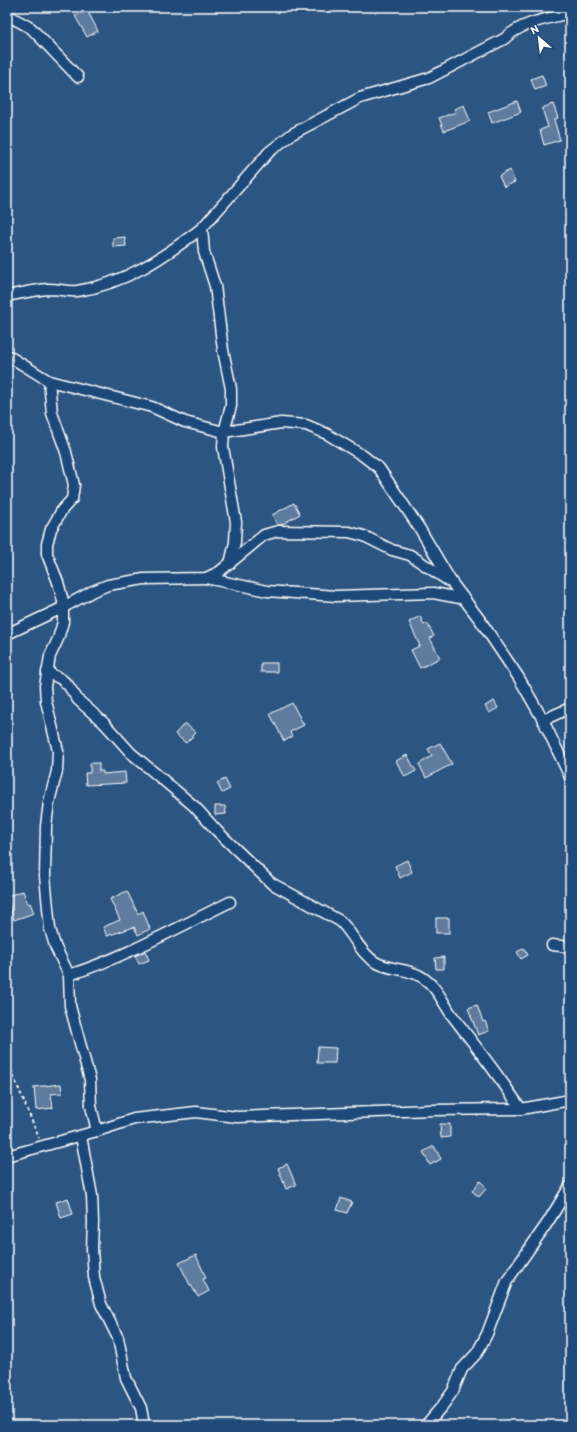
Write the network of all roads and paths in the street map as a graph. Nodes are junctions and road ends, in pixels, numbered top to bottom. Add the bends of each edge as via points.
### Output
1 (570, 13) edge
2 (7, 15) edge
3 (78, 77) dead end
4 (202, 228) junction
5 (7, 296) edge
6 (7, 355) edge
7 (49, 381) junction
8 (224, 432) junction
9 (230, 564) junction
10 (206, 578) junction
11 (452, 583) junction
12 (465, 599) junction
13 (62, 608) junction
14 (7, 634) edge
15 (46, 672) junction
16 (570, 708) edge
17 (543, 720) junction
18 (570, 777) edge
19 (230, 902) dead end
20 (552, 945) dead end
21 (570, 947) edge
22 (69, 975) junction
23 (7, 1053) edge
24 (570, 1100) edge
25 (521, 1109) junction
26 (97, 1131) junction
27 (80, 1136) junction
28 (42, 1147) junction
29 (7, 1156) edge
30 (570, 1186) edge
31 (144, 1425) edge
32 (426, 1425) edge

1 - 4 street via 524,25 504,40 429,78 360,98 292,134 269,152
2 - 3 street via 31,28
4 - 5 street via 130,276 101,286 75,291 31,290
4 - 8 street via 204,252 215,286 231,389 231,406
6 - 7 street
7 - 8 street via 152,407 184,422
7 - 13 street via 52,413 74,485 72,499 51,529 47,544 47,554 63,601
8 - 9 street via 224,454 236,522
8 - 11 street via 281,423 306,425 362,455 379,468 392,484
9 - 10 street
9 - 11 street via 252,543 264,535 278,531 349,532 410,555
10 - 12 street via 267,591 336,596 433,593
10 - 13 street via 124,581 93,591
11 - 12 street
12 - 17 street
13 - 14 street
13 - 15 street via 58,639
15 - 22 street via 46,702 58,751 57,771 46,826 45,876 50,929
15 - 25 street via 68,685 78,700 104,723 131,754 194,806 271,882 340,921 367,957 395,970 414,973 426,980
16 - 17 street
17 - 18 street
19 - 22 street via 128,953
20 - 21 street
22 - 26 street via 70,1006 90,1080 91,1106
23 - 28 path via 11,1070
24 - 25 street
25 - 26 street via 237,1117 196,1112 134,1119
26 - 27 street
27 - 28 street
27 - 31 street via 92,1196 94,1277 101,1304 118,1338 126,1378 141,1408
28 - 29 street
30 - 32 street via 507,1281 477,1353 462,1369 453,1391

